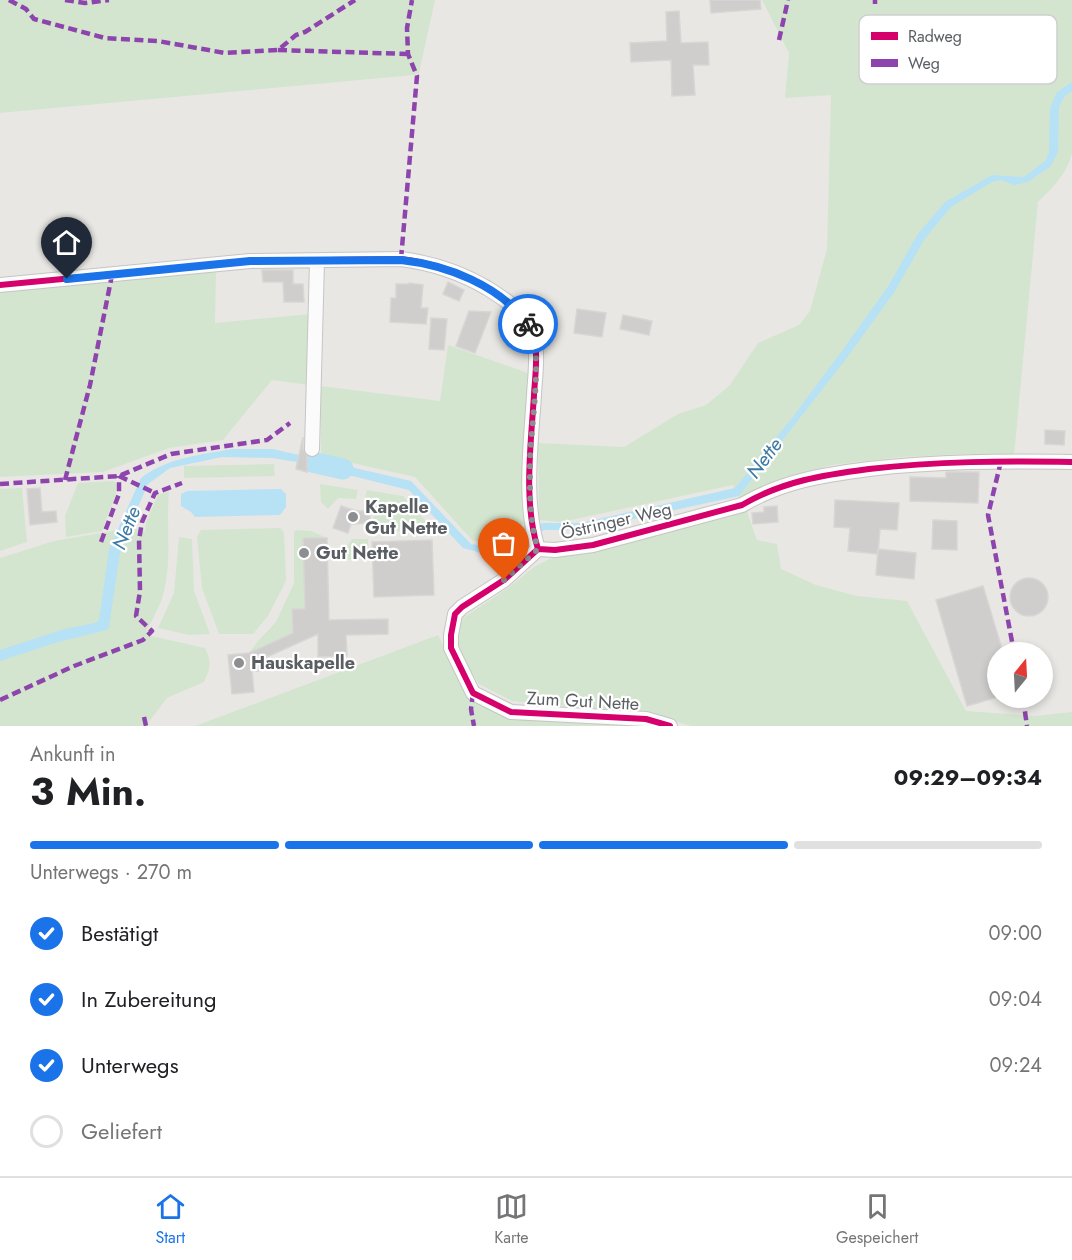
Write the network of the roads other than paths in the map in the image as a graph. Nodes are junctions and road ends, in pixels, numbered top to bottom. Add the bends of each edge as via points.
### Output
1 (317, 261) junction
2 (0, 285) edge
3 (312, 449) dead end
4 (1072, 462) edge
5 (536, 544) junction
6 (670, 726) edge

1 - 2 street, Östringer Weg via 228,263
1 - 3 street
1 - 5 street, Östringer Weg via 422,262 476,282 501,297 526,321 536,363 530,461
4 - 5 street, Östringer Weg via 901,465 832,474 788,483 742,505 592,545 555,550
5 - 6 street, Zum Gut Nette via 504,580 456,614 451,648 472,693 511,712 646,719

